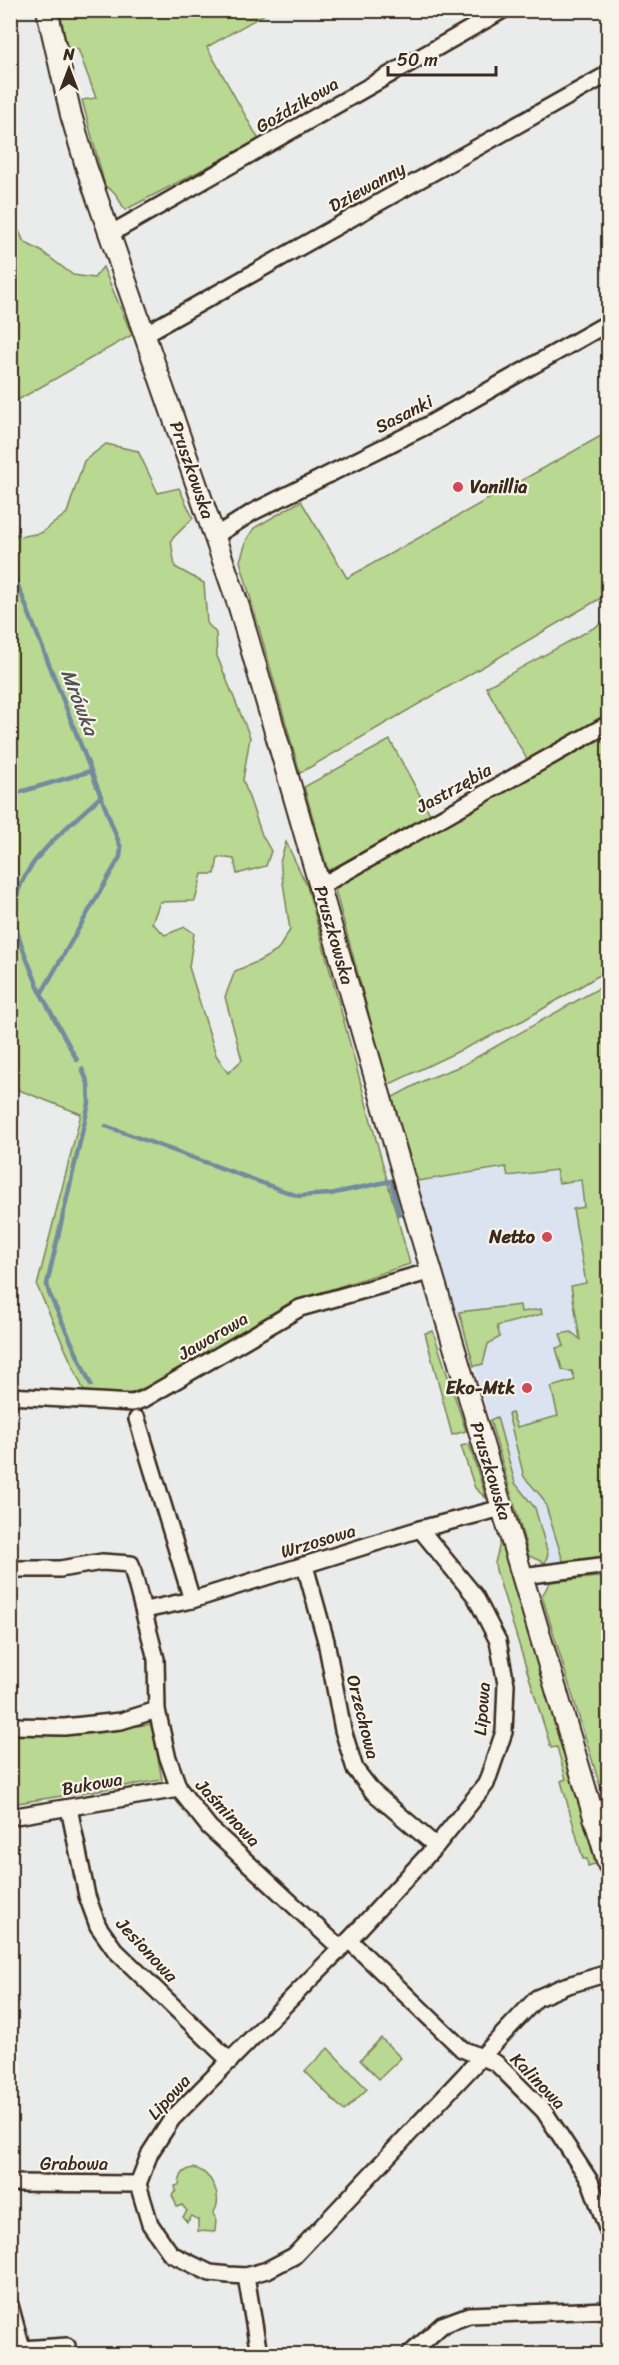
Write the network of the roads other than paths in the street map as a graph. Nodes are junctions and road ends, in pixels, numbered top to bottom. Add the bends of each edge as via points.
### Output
1 (47, 10) edge
2 (503, 10) edge
3 (609, 74) edge
4 (110, 234) junction
5 (609, 323) edge
6 (145, 334) junction
7 (216, 536) junction
8 (609, 724) edge
9 (319, 887) junction
10 (432, 1271) junction
11 (10, 1396) edge
12 (137, 1419) dead end
13 (502, 1508) junction
14 (420, 1529) junction
15 (609, 1565) edge
16 (305, 1566) junction
17 (10, 1569) edge
18 (522, 1575) junction
19 (192, 1600) junction
20 (145, 1610) junction
21 (157, 1710) junction
22 (10, 1726) edge
23 (179, 1789) junction
24 (69, 1808) junction
25 (10, 1817) edge
26 (436, 1846) junction
27 (609, 1864) edge
28 (344, 1944) junction
29 (609, 1973) edge
30 (480, 2056) junction
31 (230, 2061) junction
32 (10, 2183) edge
33 (138, 2184) junction
34 (609, 2231) edge
35 (246, 2276) junction
36 (10, 2306) edge
37 (609, 2310) edge
38 (67, 2346) dead end
39 (259, 2355) edge
40 (410, 2355) edge

1 - 4 street, Pruszkowska via 71,115
2 - 4 street, Goździkowa
3 - 6 street, Dziewanny
4 - 6 street, Pruszkowska
5 - 7 street, Sasanki via 426,426 253,512
6 - 7 street, Pruszkowska
7 - 9 street, Pruszkowska
8 - 9 street, Jastrzębia
9 - 10 street, Pruszkowska
10 - 11 street, Jaworowa via 300,1308 144,1400 133,1403
10 - 13 street, Pruszkowska
12 - 19 street
13 - 14 street, Wrzosowa
13 - 18 street, Pruszkowska
14 - 16 street, Wrzosowa
14 - 26 street, Lipowa via 475,1596 498,1641 506,1684 504,1732 486,1784
15 - 18 street
16 - 19 street, Wrzosowa
16 - 26 street, Orzechowa via 355,1769 373,1792
17 - 20 street, Jaśminowa via 60,1569 102,1562 131,1564
18 - 27 street, Pruszkowska
19 - 20 street, Wrzosowa
20 - 21 street, Jaśminowa via 156,1659
21 - 22 street via 121,1721
21 - 23 street, Jaśminowa
23 - 24 street, Bukowa
23 - 28 street, Jaśminowa via 209,1827
24 - 25 street, Bukowa
24 - 31 street, Jesionowa via 87,1896 98,1926 115,1950
26 - 28 street, Lipowa
28 - 30 street, Kalinowa via 462,2049
28 - 31 street, Lipowa
29 - 30 street via 537,1998
30 - 34 street, Kalinowa via 496,2063 544,2111 590,2181
30 - 35 street via 294,2256
31 - 33 street, Lipowa via 166,2127
32 - 33 street, Grabowa
33 - 35 street via 150,2224 171,2254 210,2273
35 - 39 street
36 - 38 street via 22,2349
37 - 40 street via 469,2314 442,2325

